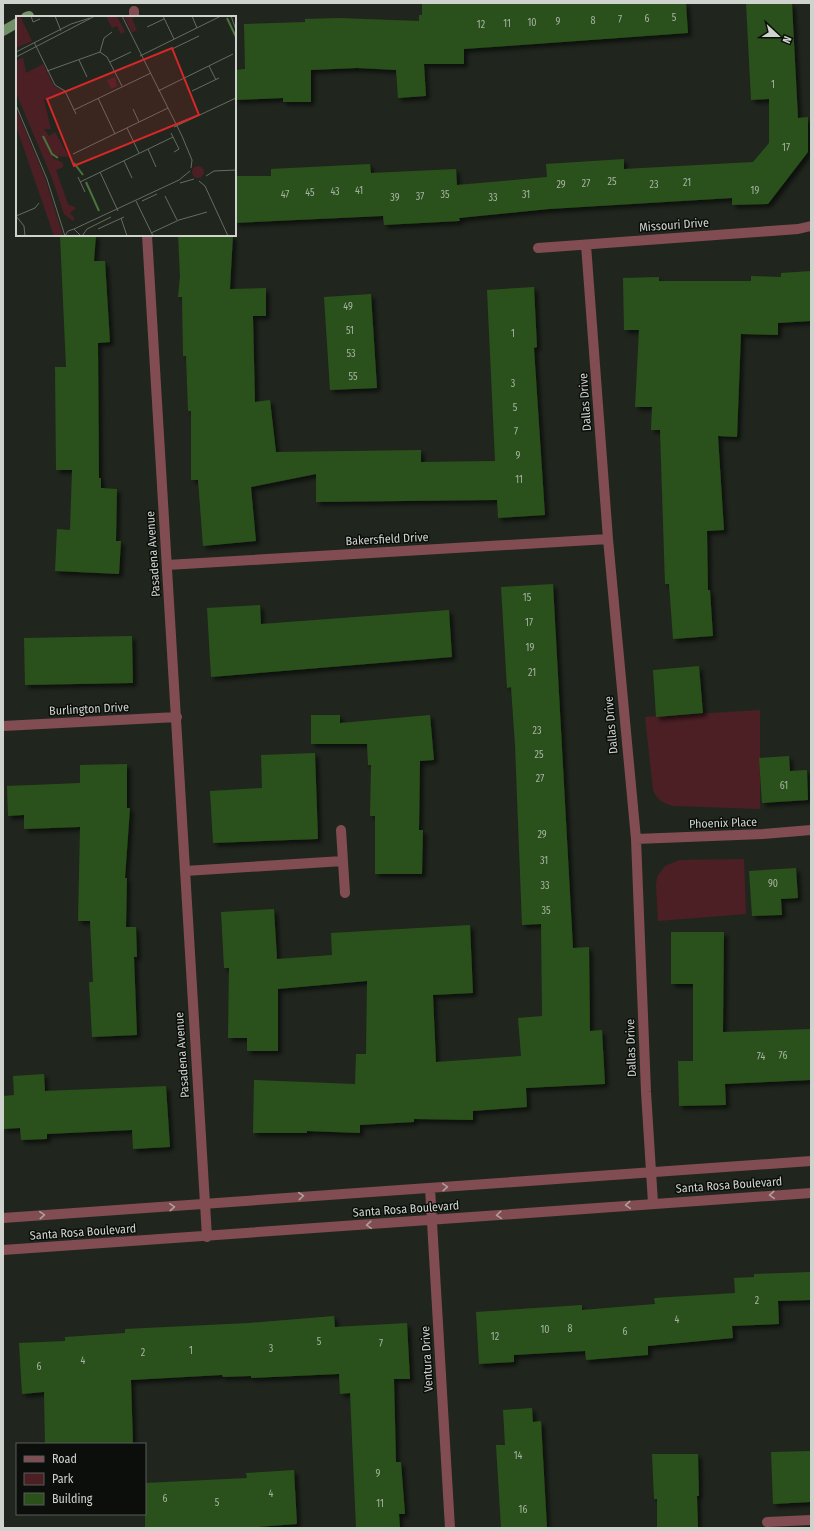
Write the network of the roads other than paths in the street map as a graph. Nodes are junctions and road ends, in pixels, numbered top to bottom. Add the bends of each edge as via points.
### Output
1 (811, 226) edge
2 (147, 236) edge
3 (586, 245) junction
4 (538, 248) dead end
5 (608, 539) junction
6 (167, 565) junction
7 (177, 717) junction
8 (3, 726) edge
9 (341, 830) dead end
10 (811, 830) edge
11 (636, 839) junction
12 (343, 861) junction
13 (185, 871) junction
14 (345, 893) dead end
15 (811, 1161) edge
16 (652, 1172) junction
17 (430, 1188) junction
18 (811, 1193) edge
19 (653, 1203) junction
20 (206, 1205) junction
21 (3, 1218) edge
22 (431, 1221) junction
23 (207, 1237) junction
24 (3, 1250) edge
25 (791, 1520) junction
26 (767, 1522) dead end
27 (811, 1522) edge
28 (450, 1528) edge
29 (783, 1528) edge

1 - 3 street, Missouri Drive
2 - 6 street, Pasadena Avenue
3 - 4 street, Missouri Drive
3 - 5 street, Dallas Drive
5 - 6 street, Bakersfield Drive
5 - 11 street, Dallas Drive
6 - 7 street, Pasadena Avenue
7 - 8 street, Burlington Drive
7 - 13 street, Pasadena Avenue
9 - 12 street
10 - 11 street, Phoenix Place
11 - 16 street, Dallas Drive
12 - 13 street
12 - 14 street
13 - 20 street, Pasadena Avenue
15 - 16 street, Santa Rosa Boulevard
17 -> 16 street, Santa Rosa Boulevard
16 - 19 street, Dallas Drive
20 -> 17 street, Santa Rosa Boulevard
17 - 22 street, Ventura Drive
18 -> 19 street, Santa Rosa Boulevard
19 -> 22 street, Santa Rosa Boulevard
21 -> 20 street, Santa Rosa Boulevard
20 - 23 street, Pasadena Avenue
22 -> 23 street, Santa Rosa Boulevard
22 - 28 street, Ventura Drive
23 - 24 street, Santa Rosa Boulevard
25 - 26 street
25 - 27 street
25 - 29 street

